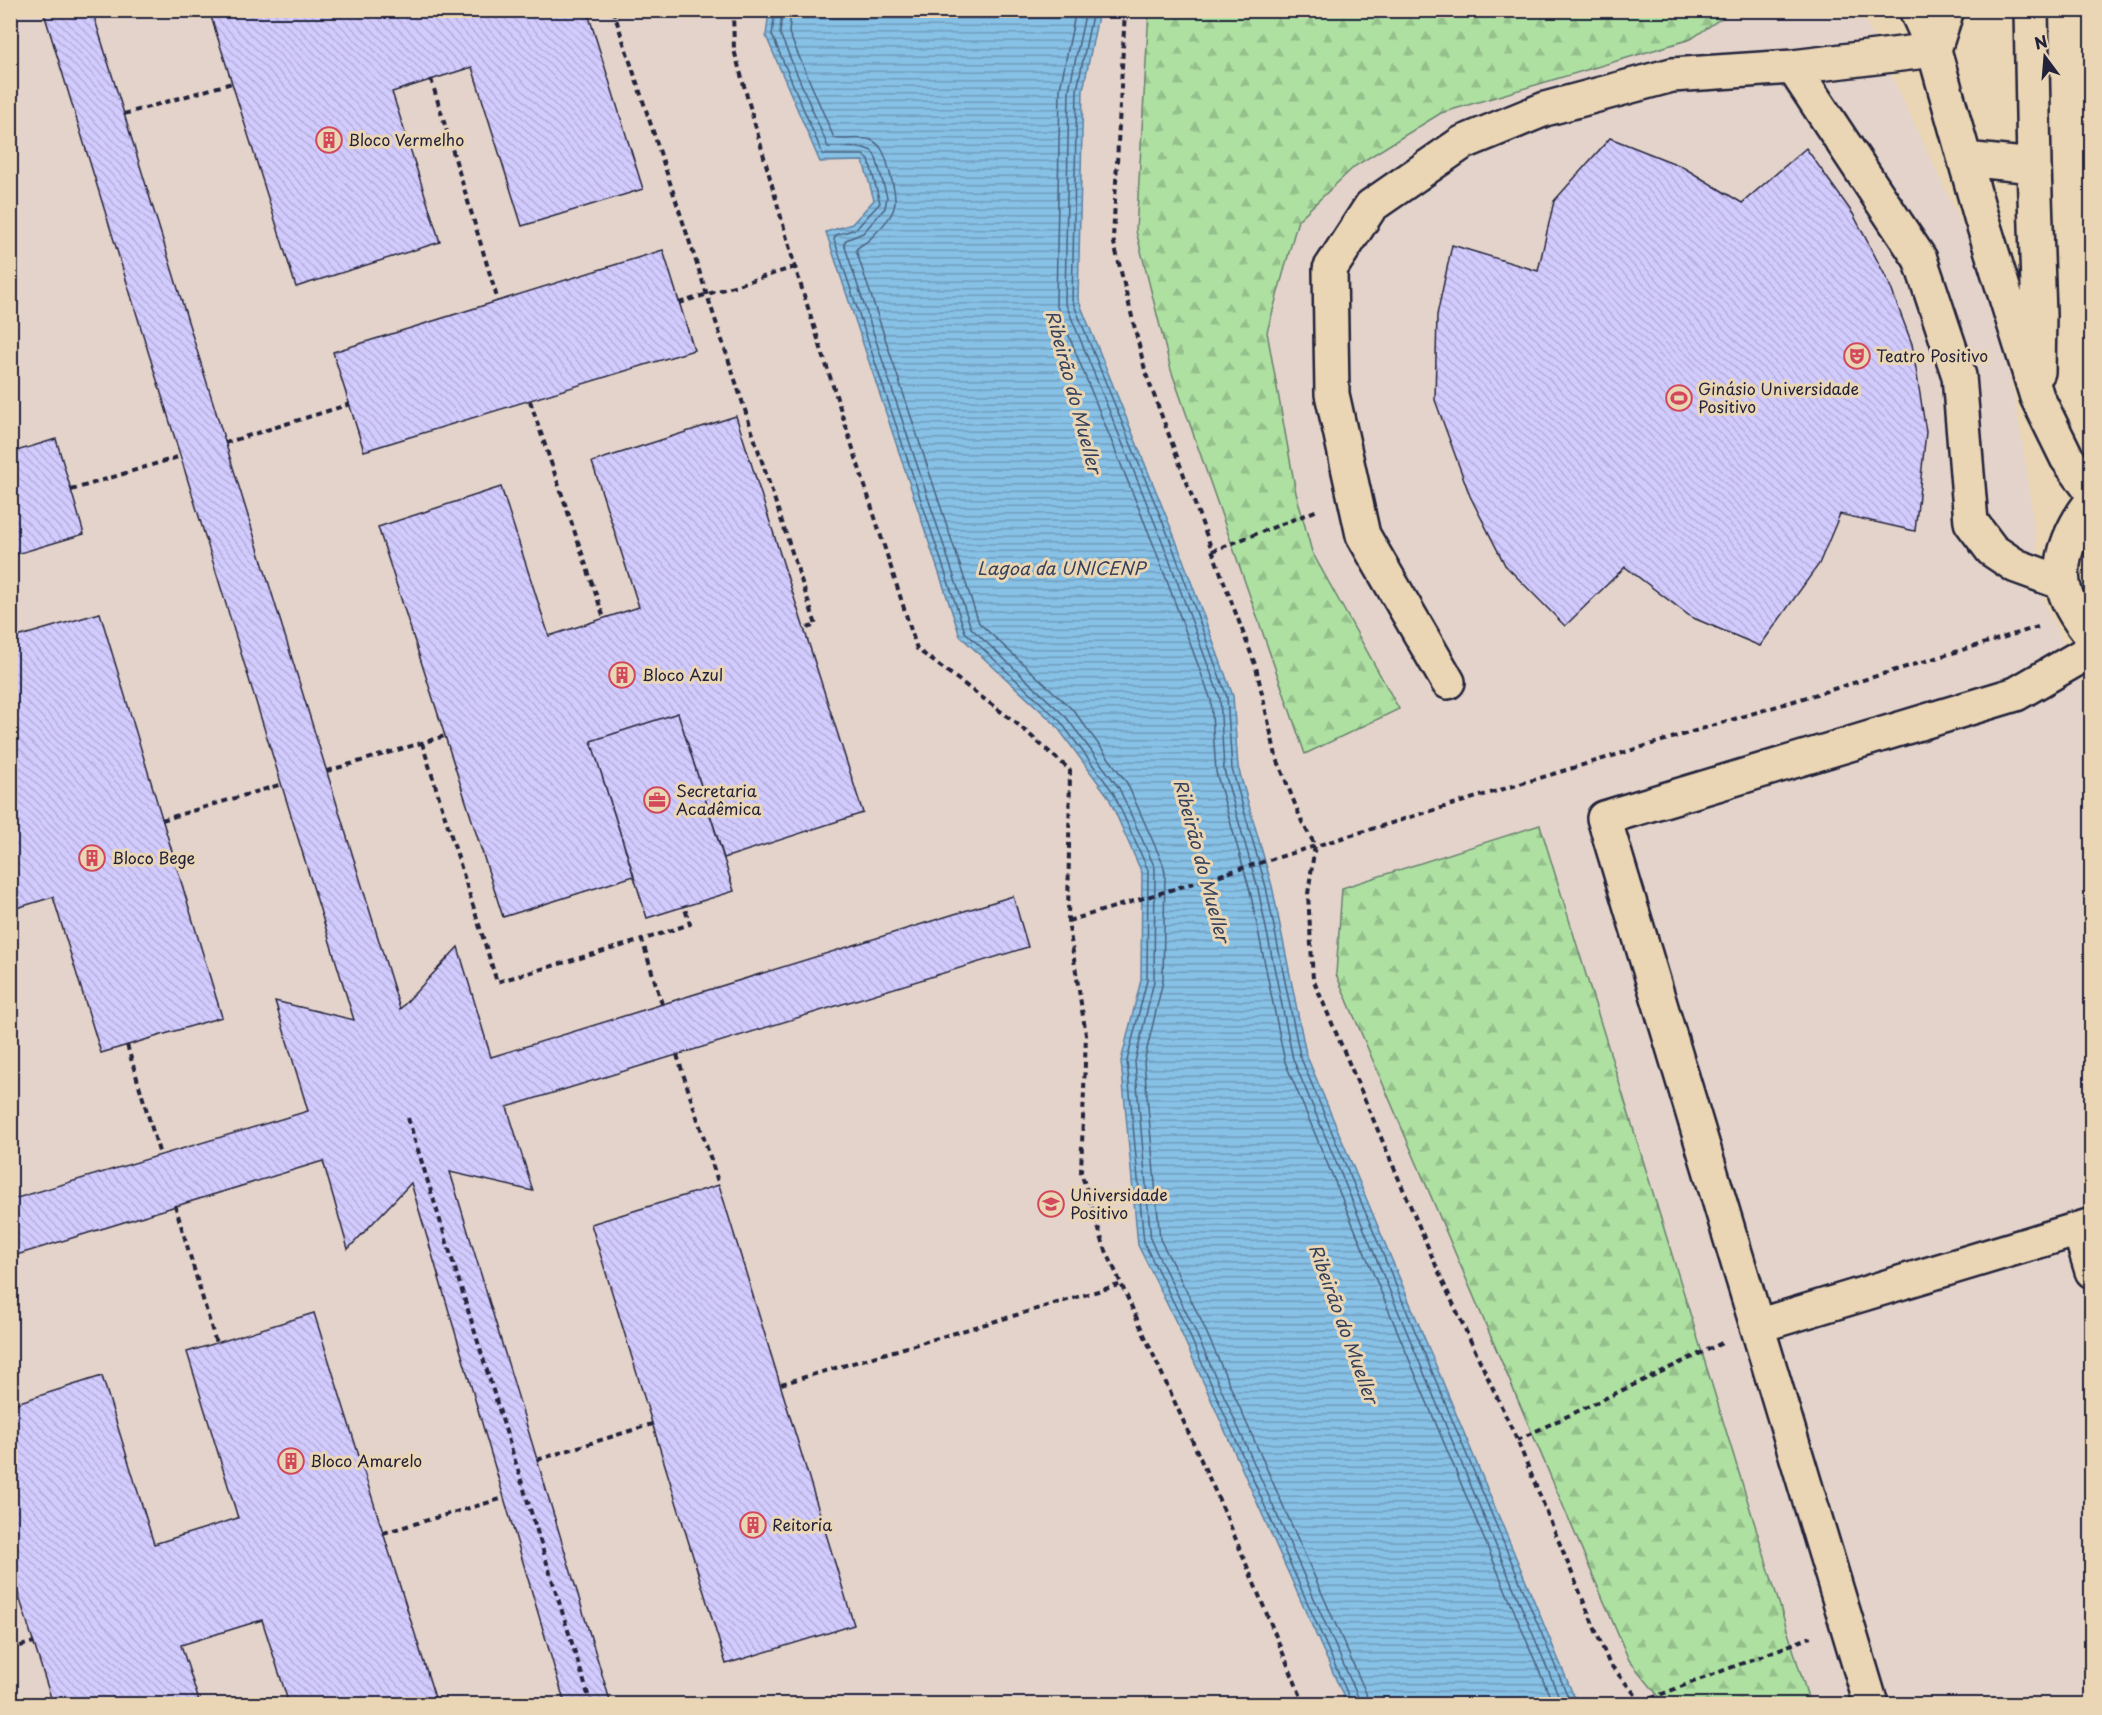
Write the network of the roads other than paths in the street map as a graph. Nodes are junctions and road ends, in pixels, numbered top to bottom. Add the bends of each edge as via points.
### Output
1 (1916, 10) edge
2 (1947, 10) edge
3 (2031, 10) edge
4 (1934, 50) junction
5 (1793, 67) junction
6 (1965, 159) junction
7 (2034, 166) junction
8 (2037, 397) junction
9 (2091, 492) edge
10 (2091, 501) edge
11 (2063, 583) junction
12 (2084, 626) edge
13 (2091, 650) edge
14 (1448, 682) dead end
15 (2085, 1227) edge
16 (2091, 1271) edge
17 (1757, 1326) junction
18 (1871, 1704) edge

1 - 4 lane
2 - 4 lane
3 - 7 lane
4 - 5 lane
4 - 6 lane
5 - 11 lane via 1920,259 1959,376 1971,522 1992,550 2016,566
5 - 14 lane via 1672,75 1545,109 1462,143 1371,206 1330,269 1332,394 1363,535
6 - 7 lane
6 - 8 lane
7 - 8 lane via 2039,315
8 - 9 lane via 2067,458
10 - 11 lane via 2066,546
11 - 12 lane
13 - 17 lane via 2016,694 1604,818
15 - 16 lane
15 - 17 lane
17 - 18 lane

